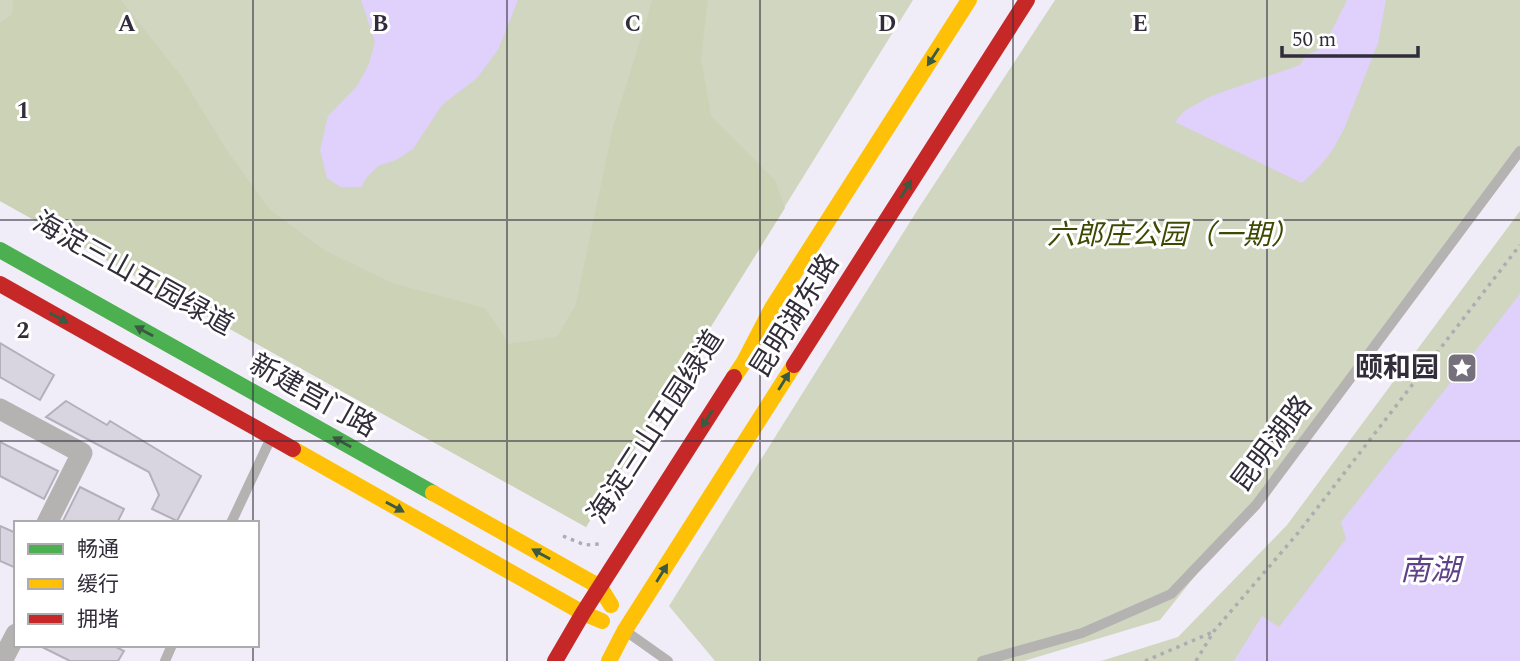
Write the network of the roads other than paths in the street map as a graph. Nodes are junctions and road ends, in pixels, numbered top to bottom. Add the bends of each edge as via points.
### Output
1 (970, 0) edge
2 (1027, 0) edge
3 (1520, 151) edge
4 (0, 250) edge
5 (0, 285) edge
6 (0, 409) edge
7 (271, 438) junction
8 (48, 521) edge
9 (232, 521) edge
10 (600, 587) junction
11 (583, 613) junction
12 (625, 630) junction
13 (14, 638) edge
14 (2, 661) edge
15 (555, 661) edge
16 (609, 661) edge
17 (668, 661) edge
18 (982, 661) edge

1 -> 10 main road, 昆明湖东路 via 772,307 744,362
12 -> 2 main road, 昆明湖东路
3 - 18 lane, 昆明湖路 via 1256,505 1171,594 1082,633
10 -> 4 main road, 新建宫门路
5 -> 7 main road, 新建宫门路
6 - 8 street via 82,453
7 - 9 lane
7 -> 11 main road, 新建宫门路
10 - 11 main road, 昆明湖东路
10 - 12 main road
11 - 12 main road, 新建宫门路
11 - 15 main road, 昆明湖东路
12 - 16 main road, 昆明湖东路
12 - 17 lane
13 - 14 street

